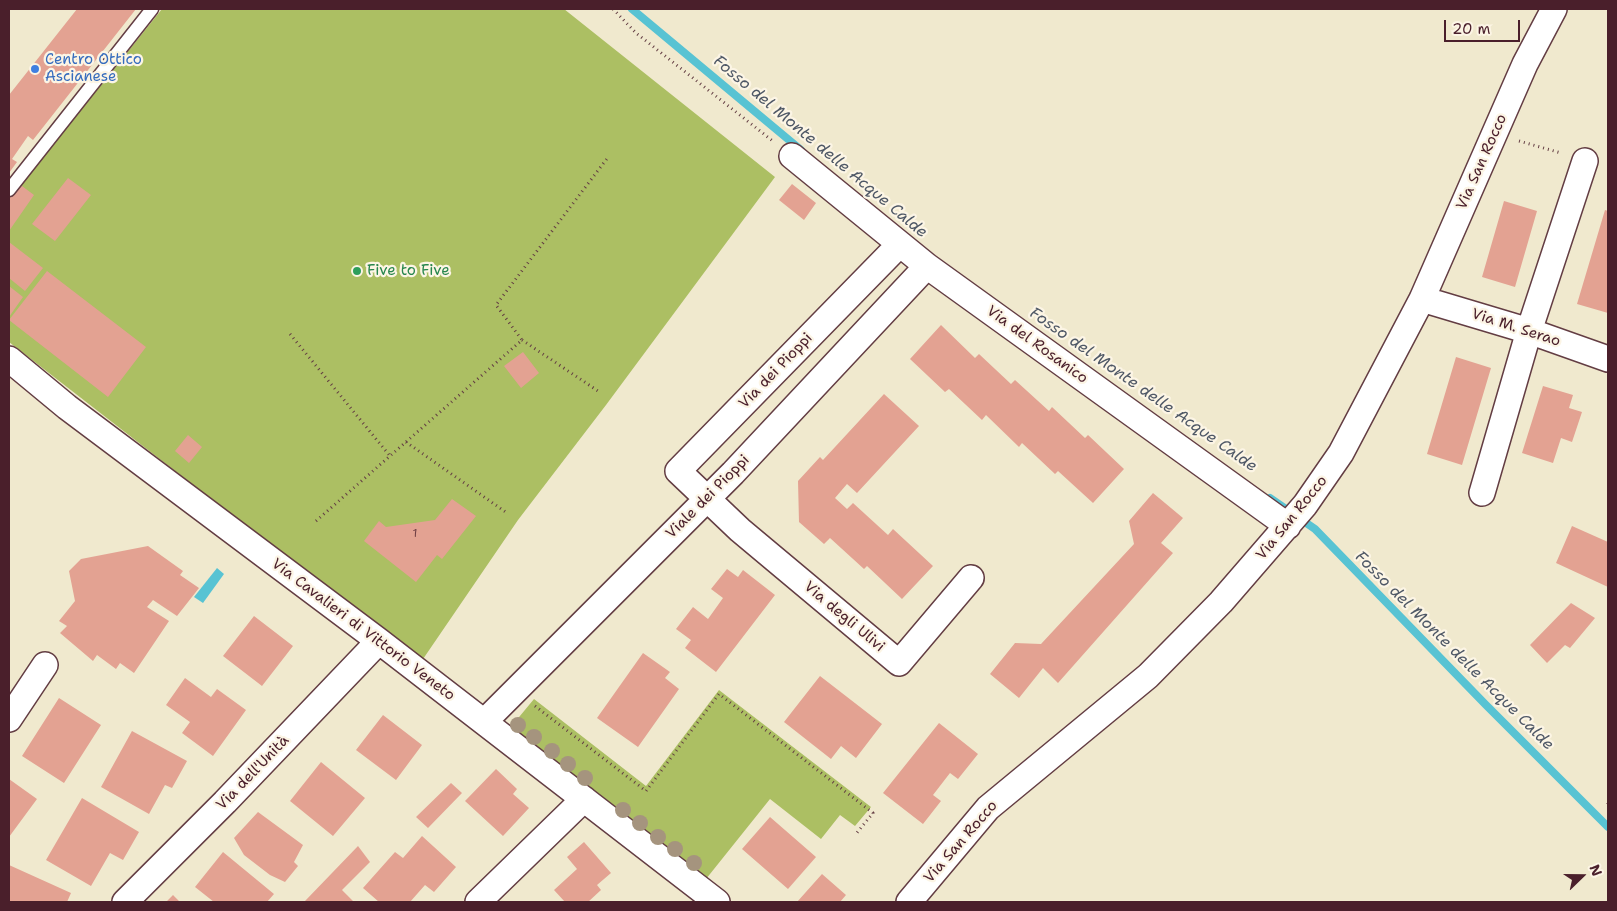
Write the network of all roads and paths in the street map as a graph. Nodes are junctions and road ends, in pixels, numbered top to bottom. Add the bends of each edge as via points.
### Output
1 (152, 9) edge
2 (613, 9) edge
3 (1554, 9) edge
4 (609, 156) dead end
5 (792, 156) joint
6 (1585, 160) dead end
7 (9, 190) edge
8 (900, 244) junction
9 (927, 266) junction
10 (1422, 298) junction
11 (1529, 331) junction
12 (290, 334) dead end
13 (522, 340) junction
14 (9, 359) edge
15 (1608, 359) edge
16 (598, 391) dead end
17 (406, 442) junction
18 (390, 456) junction
19 (1482, 493) dead end
20 (706, 497) junction
21 (508, 512) dead end
22 (1295, 517) junction
23 (316, 521) dead end
24 (971, 578) dead end
25 (379, 641) junction
26 (45, 666) dead end
27 (515, 691) junction
28 (9, 719) edge
29 (484, 722) junction
30 (584, 799) junction
31 (856, 834) dead end
32 (125, 902) edge
33 (478, 902) edge
34 (717, 902) edge
35 (909, 902) edge

1 - 7 lane
2 - 5 path via 636,33
3 - 10 street, Via San Rocco via 1525,64
4 - 13 path via 496,305
5 - 8 street, Via del Rosanico
6 - 11 street
8 - 9 street, Via del Rosanico
8 - 20 street, Via dei Pioppi via 678,471
9 - 20 street, Viale dei Pioppi
9 - 22 street, Via del Rosanico
10 - 11 street, Via M. Serao
10 - 22 street, Via San Rocco via 1341,453
11 - 15 street, Via M. Serao
11 - 19 street
12 - 18 path
13 - 16 path
13 - 17 path
14 - 25 street, Via Cavalieri di Vittorio Veneto via 67,407
17 - 18 path
17 - 21 path
18 - 23 path
20 - 24 street, Via degli Ulivi via 740,530 899,663
20 - 27 street, Viale dei Pioppi
22 - 35 street, Via San Rocco via 1221,602 1148,676 988,808
25 - 29 street, Via Cavalieri di Vittorio Veneto
25 - 32 street, Via dell'Unità
26 - 28 street
27 - 29 street, Viale dei Pioppi
27 - 31 path via 646,791 719,694 873,813
29 - 30 street, Via Cavalieri di Vittorio Veneto
30 - 33 street
30 - 34 street, Via Cavalieri di Vittorio Veneto

